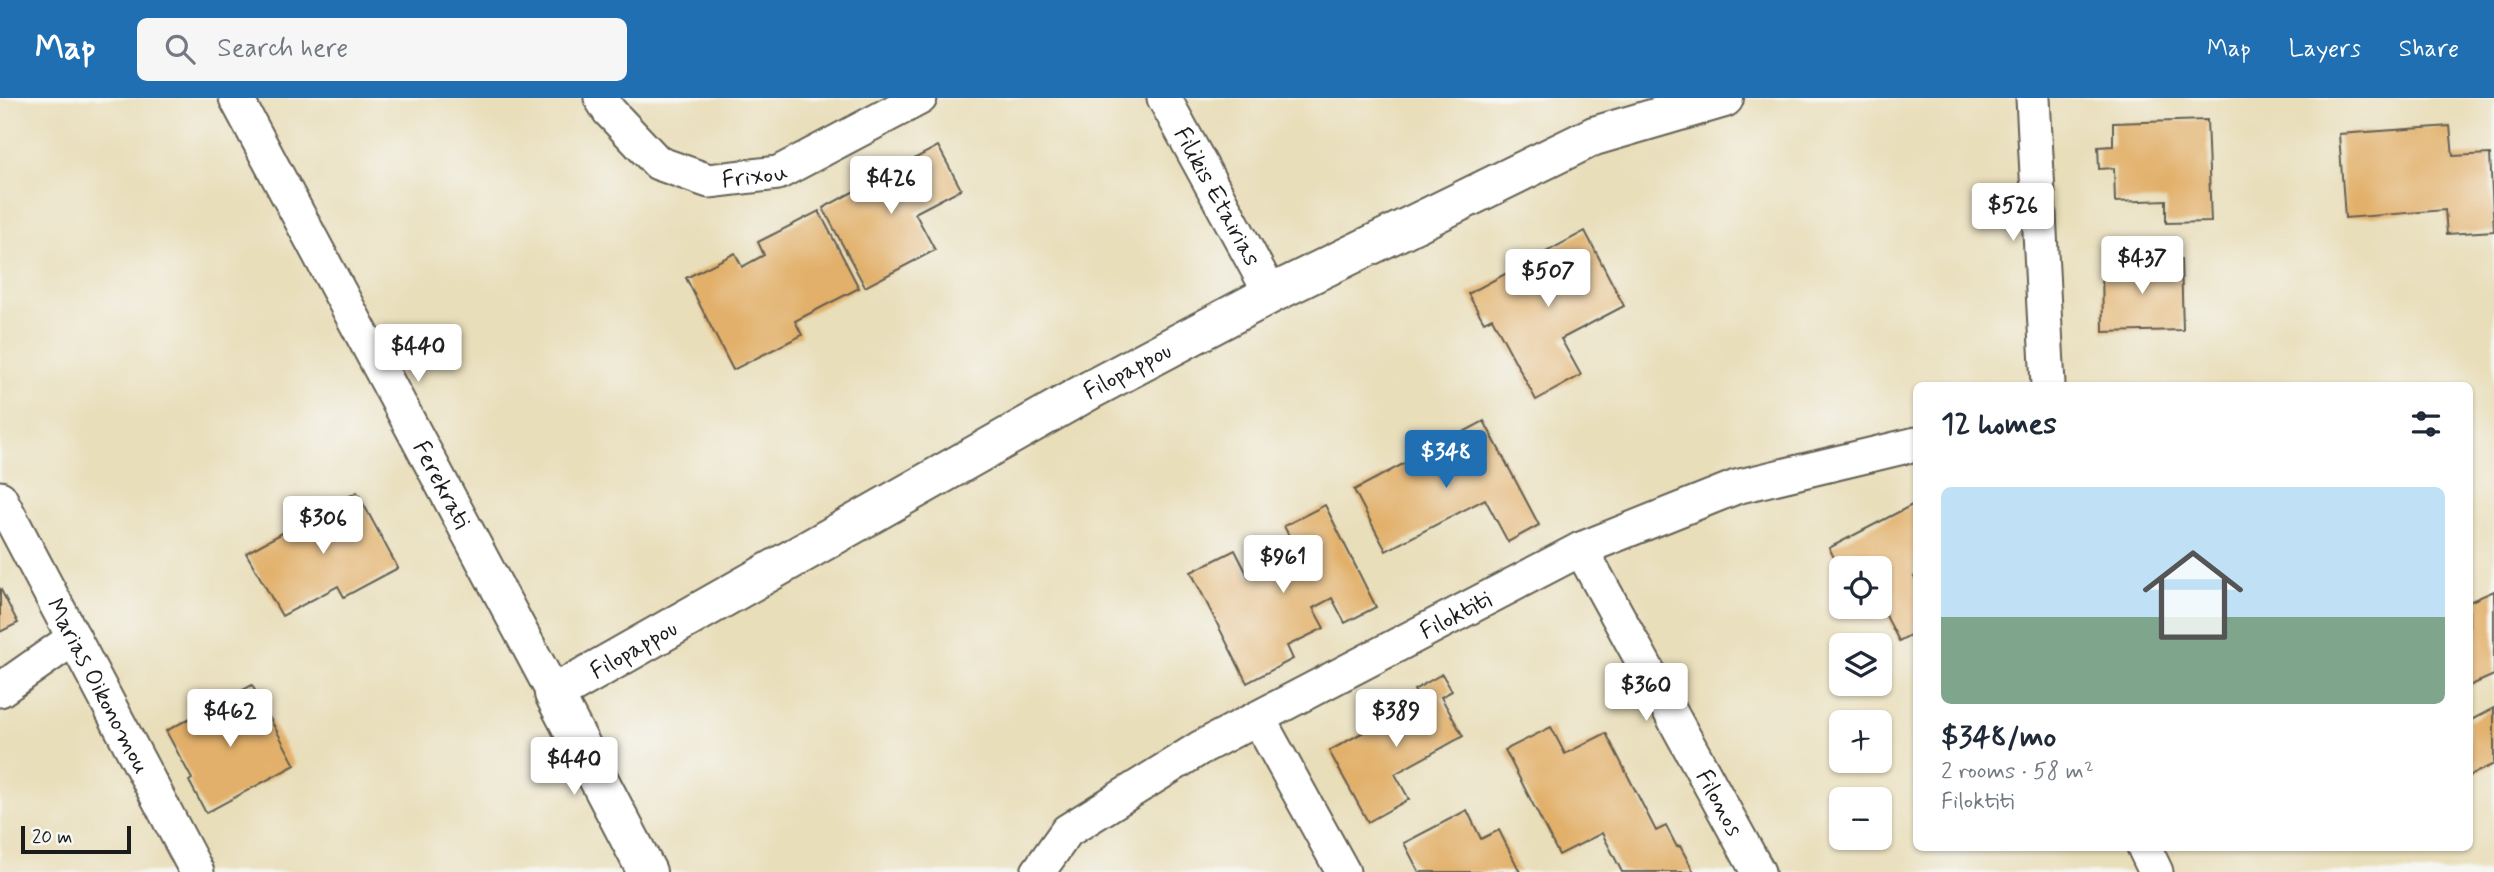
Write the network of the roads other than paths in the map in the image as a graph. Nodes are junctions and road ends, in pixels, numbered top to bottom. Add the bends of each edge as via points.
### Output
1 (236, 98) edge
2 (601, 98) edge
3 (920, 98) edge
4 (1164, 98) edge
5 (1724, 98) edge
6 (2033, 98) edge
7 (1271, 294) junction
8 (2048, 382) edge
9 (1913, 445) edge
10 (0, 498) edge
11 (1581, 549) junction
12 (74, 638) junction
13 (0, 690) edge
14 (554, 694) junction
15 (1258, 718) junction
16 (2146, 851) edge
17 (197, 872) edge
18 (646, 872) edge
19 (1038, 872) edge
20 (1343, 872) edge
21 (1758, 872) edge
22 (2156, 872) edge

1 - 14 street, Ferekrati
2 - 3 street, Frixou via 658,163 709,181 778,173
4 - 7 street, Filikis Etairias
5 - 7 street, Filopappou via 1594,136
6 - 8 street
7 - 14 street, Filopappou via 1092,389
9 - 11 street, Filoktiti via 1736,486
10 - 12 street, Marias Oikonomou
11 - 15 street, Filoktiti
11 - 21 street, Filonos
12 - 13 street
12 - 17 street, Marias Oikonomou
14 - 18 street, Ferekrati
15 - 19 street, Filoktiti via 1200,748 1067,831
15 - 20 street
16 - 22 street

